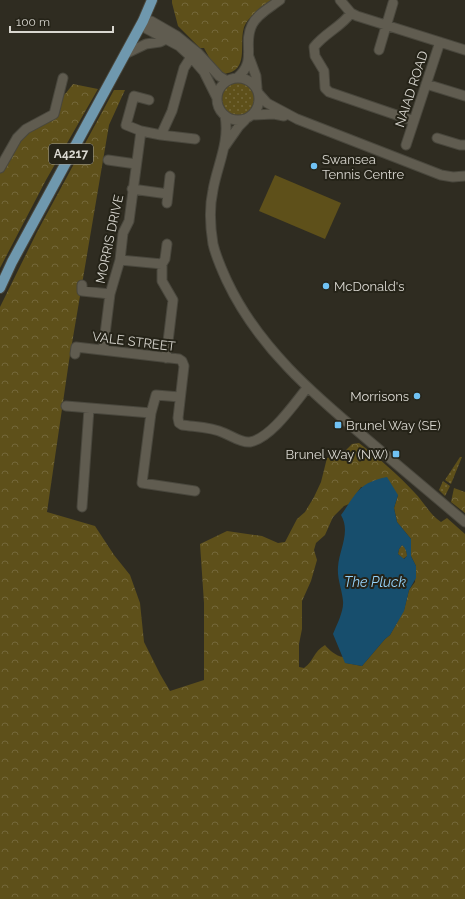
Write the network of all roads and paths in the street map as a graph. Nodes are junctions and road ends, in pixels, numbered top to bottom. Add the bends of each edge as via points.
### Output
1 (152, 0) edge
2 (280, 0) edge
3 (340, 0) edge
4 (393, 3) dead end
5 (351, 13) junction
6 (143, 21) junction
7 (387, 26) junction
8 (166, 40) junction
9 (440, 42) junction
10 (379, 50) dead end
11 (465, 50) edge
12 (125, 54) junction
13 (191, 57) junction
14 (249, 57) junction
15 (63, 78) dead end
16 (237, 78) junction
17 (226, 81) junction
18 (426, 84) junction
19 (258, 91) junction
20 (465, 96) edge
21 (216, 98) junction
22 (149, 100) dead end
23 (225, 116) junction
24 (249, 117) junction
25 (297, 119) junction
26 (414, 121) junction
27 (141, 131) junction
28 (161, 135) junction
29 (437, 138) dead end
30 (195, 139) dead end
31 (406, 145) dead end
32 (465, 145) edge
33 (225, 147) junction
34 (108, 160) dead end
35 (136, 164) junction
36 (0, 168) edge
37 (170, 176) dead end
38 (465, 176) edge
39 (132, 189) junction
40 (166, 244) dead end
41 (120, 260) junction
42 (162, 264) junction
43 (82, 285) dead end
44 (0, 288) edge
45 (110, 294) junction
46 (103, 350) junction
47 (75, 354) dead end
48 (166, 358) junction
49 (307, 388) junction
50 (180, 397) junction
51 (66, 406) dead end
52 (89, 409) junction
53 (151, 413) junction
54 (195, 491) dead end
55 (82, 506) dead end
56 (465, 522) edge

1 - 6 main road, A4217
2 - 14 street via 261,14 251,26 248,36
3 - 5 street
4 - 7 street
5 - 7 street
5 - 26 street via 345,22 319,40 314,47 315,56 324,71 325,88 329,92
6 - 8 street via 147,29
6 - 12 main road, A4217
6 - 17 street via 151,21 177,36
7 - 9 street
7 - 10 street
8 - 12 street via 146,44
8 - 13 street
9 - 11 street
9 - 18 street, NAIAD ROAD
12 - 44 main road, A4217
13 - 21 street via 204,72
13 - 28 street via 184,68 172,110
14 - 16 street via 246,68
14 - 19 street
15 - 36 street via 54,114 26,129
16 - 17 street
16 - 19 street via 248,80
17 - 21 street
18 - 20 street
18 - 26 street, NAIAD ROAD
19 - 24 street via 259,106
19 - 25 street via 267,103
21 - 23 street via 220,111
22 - 27 street via 134,96 126,125
23 - 24 street via 238,121
23 - 33 street
24 - 25 street via 274,114
24 - 33 street via 239,126
25 - 38 street via 441,175
26 - 31 street, NAIAD ROAD
27 - 28 street
27 - 35 street, MORRIS DRIVE
28 - 30 street
29 - 32 street
33 - 49 street via 213,189 210,217 214,246 222,270 236,301 268,346
34 - 35 street
35 - 39 street, MORRIS DRIVE
37 - 39 street, MORRIS DRIVE via 167,198
39 - 41 street, MORRIS DRIVE
40 - 42 street
41 - 42 street
41 - 45 street, MORRIS DRIVE
42 - 48 street via 162,281 173,300
43 - 45 street, MORRIS DRIVE via 82,291
45 - 46 street, MORRIS DRIVE
46 - 47 street, VALE STREET via 76,348
46 - 48 street, VALE STREET
48 - 50 street, VALE STREET via 179,359 184,366
49 - 50 street, VALE STREET via 282,419 266,434 250,442 218,430 182,425 178,418
49 - 56 street
50 - 53 street via 156,395
51 - 52 street
52 - 53 street
52 - 55 street
53 - 54 street via 142,483

